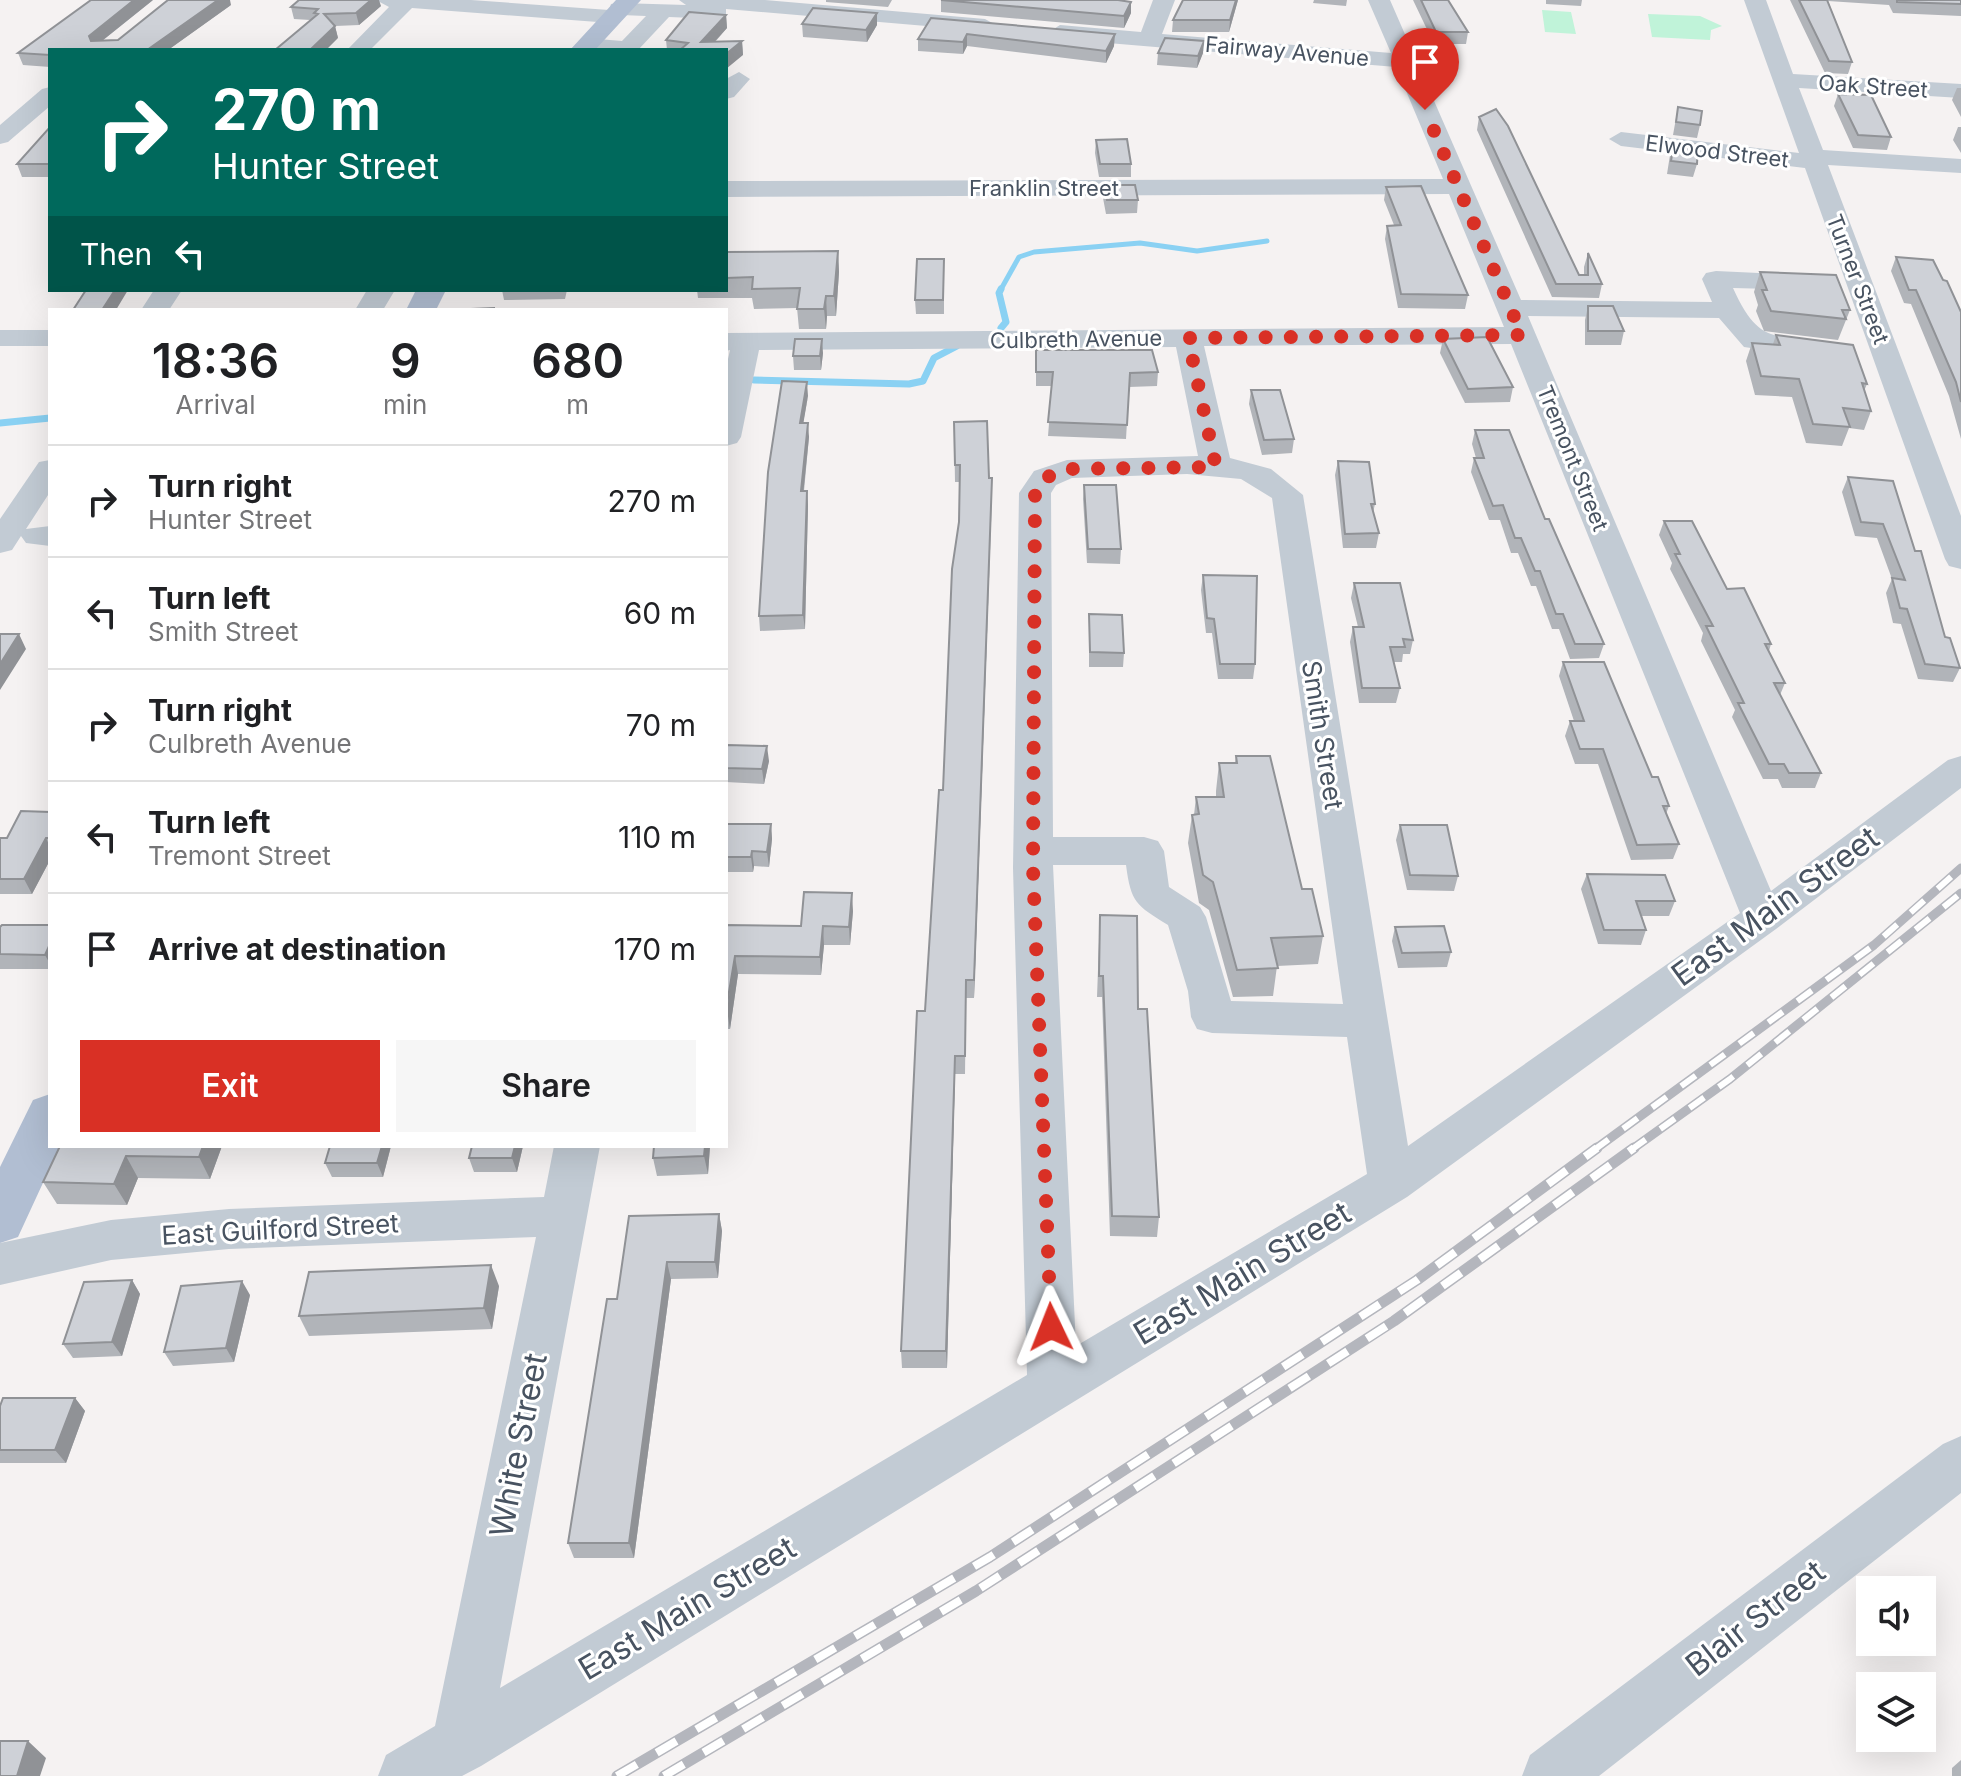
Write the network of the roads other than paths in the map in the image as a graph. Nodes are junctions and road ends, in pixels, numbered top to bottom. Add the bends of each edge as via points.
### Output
1 (401, 0) edge
2 (690, 0) edge
3 (1164, 0) edge
4 (1379, 0) edge
5 (1754, 0) edge
6 (601, 4) edge
7 (733, 8) junction
8 (911, 9) edge
9 (661, 13) junction
10 (1012, 28) edge
11 (1042, 30) edge
12 (1149, 40) junction
13 (360, 48) edge
14 (584, 48) edge
15 (628, 48) edge
16 (1406, 61) junction
17 (1784, 80) junction
18 (1961, 91) edge
19 (48, 96) edge
20 (0, 137) edge
21 (1621, 139) dead end
22 (1813, 159) junction
23 (1961, 166) edge
24 (1457, 186) junction
25 (728, 189) edge
26 (1861, 285) junction
27 (1729, 310) junction
28 (1102, 312) dead end
29 (1516, 322) junction
30 (0, 338) edge
31 (48, 338) edge
32 (1118, 338) junction
33 (1188, 338) junction
34 (736, 342) edge
35 (1865, 354) junction
36 (728, 418) edge
37 (1216, 467) junction
38 (48, 472) edge
39 (46, 529) edge
40 (0, 544) edge
41 (1961, 559) edge
42 (1961, 769) edge
43 (1033, 851) junction
44 (1762, 918) junction
45 (1366, 1021) junction
46 (48, 1118) edge
47 (577, 1148) edge
48 (1391, 1183) junction
49 (563, 1216) junction
50 (0, 1221) edge
51 (0, 1264) edge
52 (1053, 1388) junction
53 (1957, 1471) edge
54 (460, 1745) junction
55 (407, 1776) edge
56 (1551, 1776) edge

1 - 6 street
1 - 13 street
2 - 7 street
3 - 12 street
4 - 16 street, Tremont Street
5 - 17 street, Turner Street
6 - 9 street
6 - 14 main road
7 - 8 street
7 - 9 street
8 - 10 street
9 - 15 street
11 - 12 street, Fairway Avenue
12 - 16 street, Fairway Avenue
16 - 24 street, Tremont Street
17 - 18 street, Oak Street
17 - 22 street, Turner Street
19 - 20 street
21 - 22 street, Elwood Street
22 - 23 street, Elwood Street
22 - 26 street, Turner Street
24 - 25 street, Franklin Street
24 - 29 street, Tremont Street
26 - 27 street via 1716,279
26 - 35 street, Turner Street
27 - 29 street, Culbreth Avenue
27 - 35 street via 1754,341
28 - 32 street via 1116,312
29 - 33 street, Culbreth Avenue
29 - 44 street, Tremont Street
30 - 31 street
32 - 33 street, Culbreth Avenue
32 - 34 street, Culbreth Avenue via 1060,325
33 - 37 street
34 - 36 street
35 - 41 street, Turner Street
37 - 43 street, Smith Street via 1067,469 1045,478 1035,493
37 - 45 street, Smith Street via 1248,471 1287,495
38 - 40 street
39 - 40 street via 23,544
42 - 44 street, East Main Street
43 - 45 street via 1144,851 1150,894 1186,917 1212,1017
43 - 52 street
44 - 48 street, East Main Street
45 - 48 street, Smith Street
46 - 50 main road
47 - 49 street, White Street
48 - 52 street, East Main Street
49 - 51 street, East Guilford Street via 229,1229 111,1240
49 - 54 street, White Street
52 - 54 street, East Main Street
53 - 56 street, Blair Street
54 - 55 street, East Main Street

